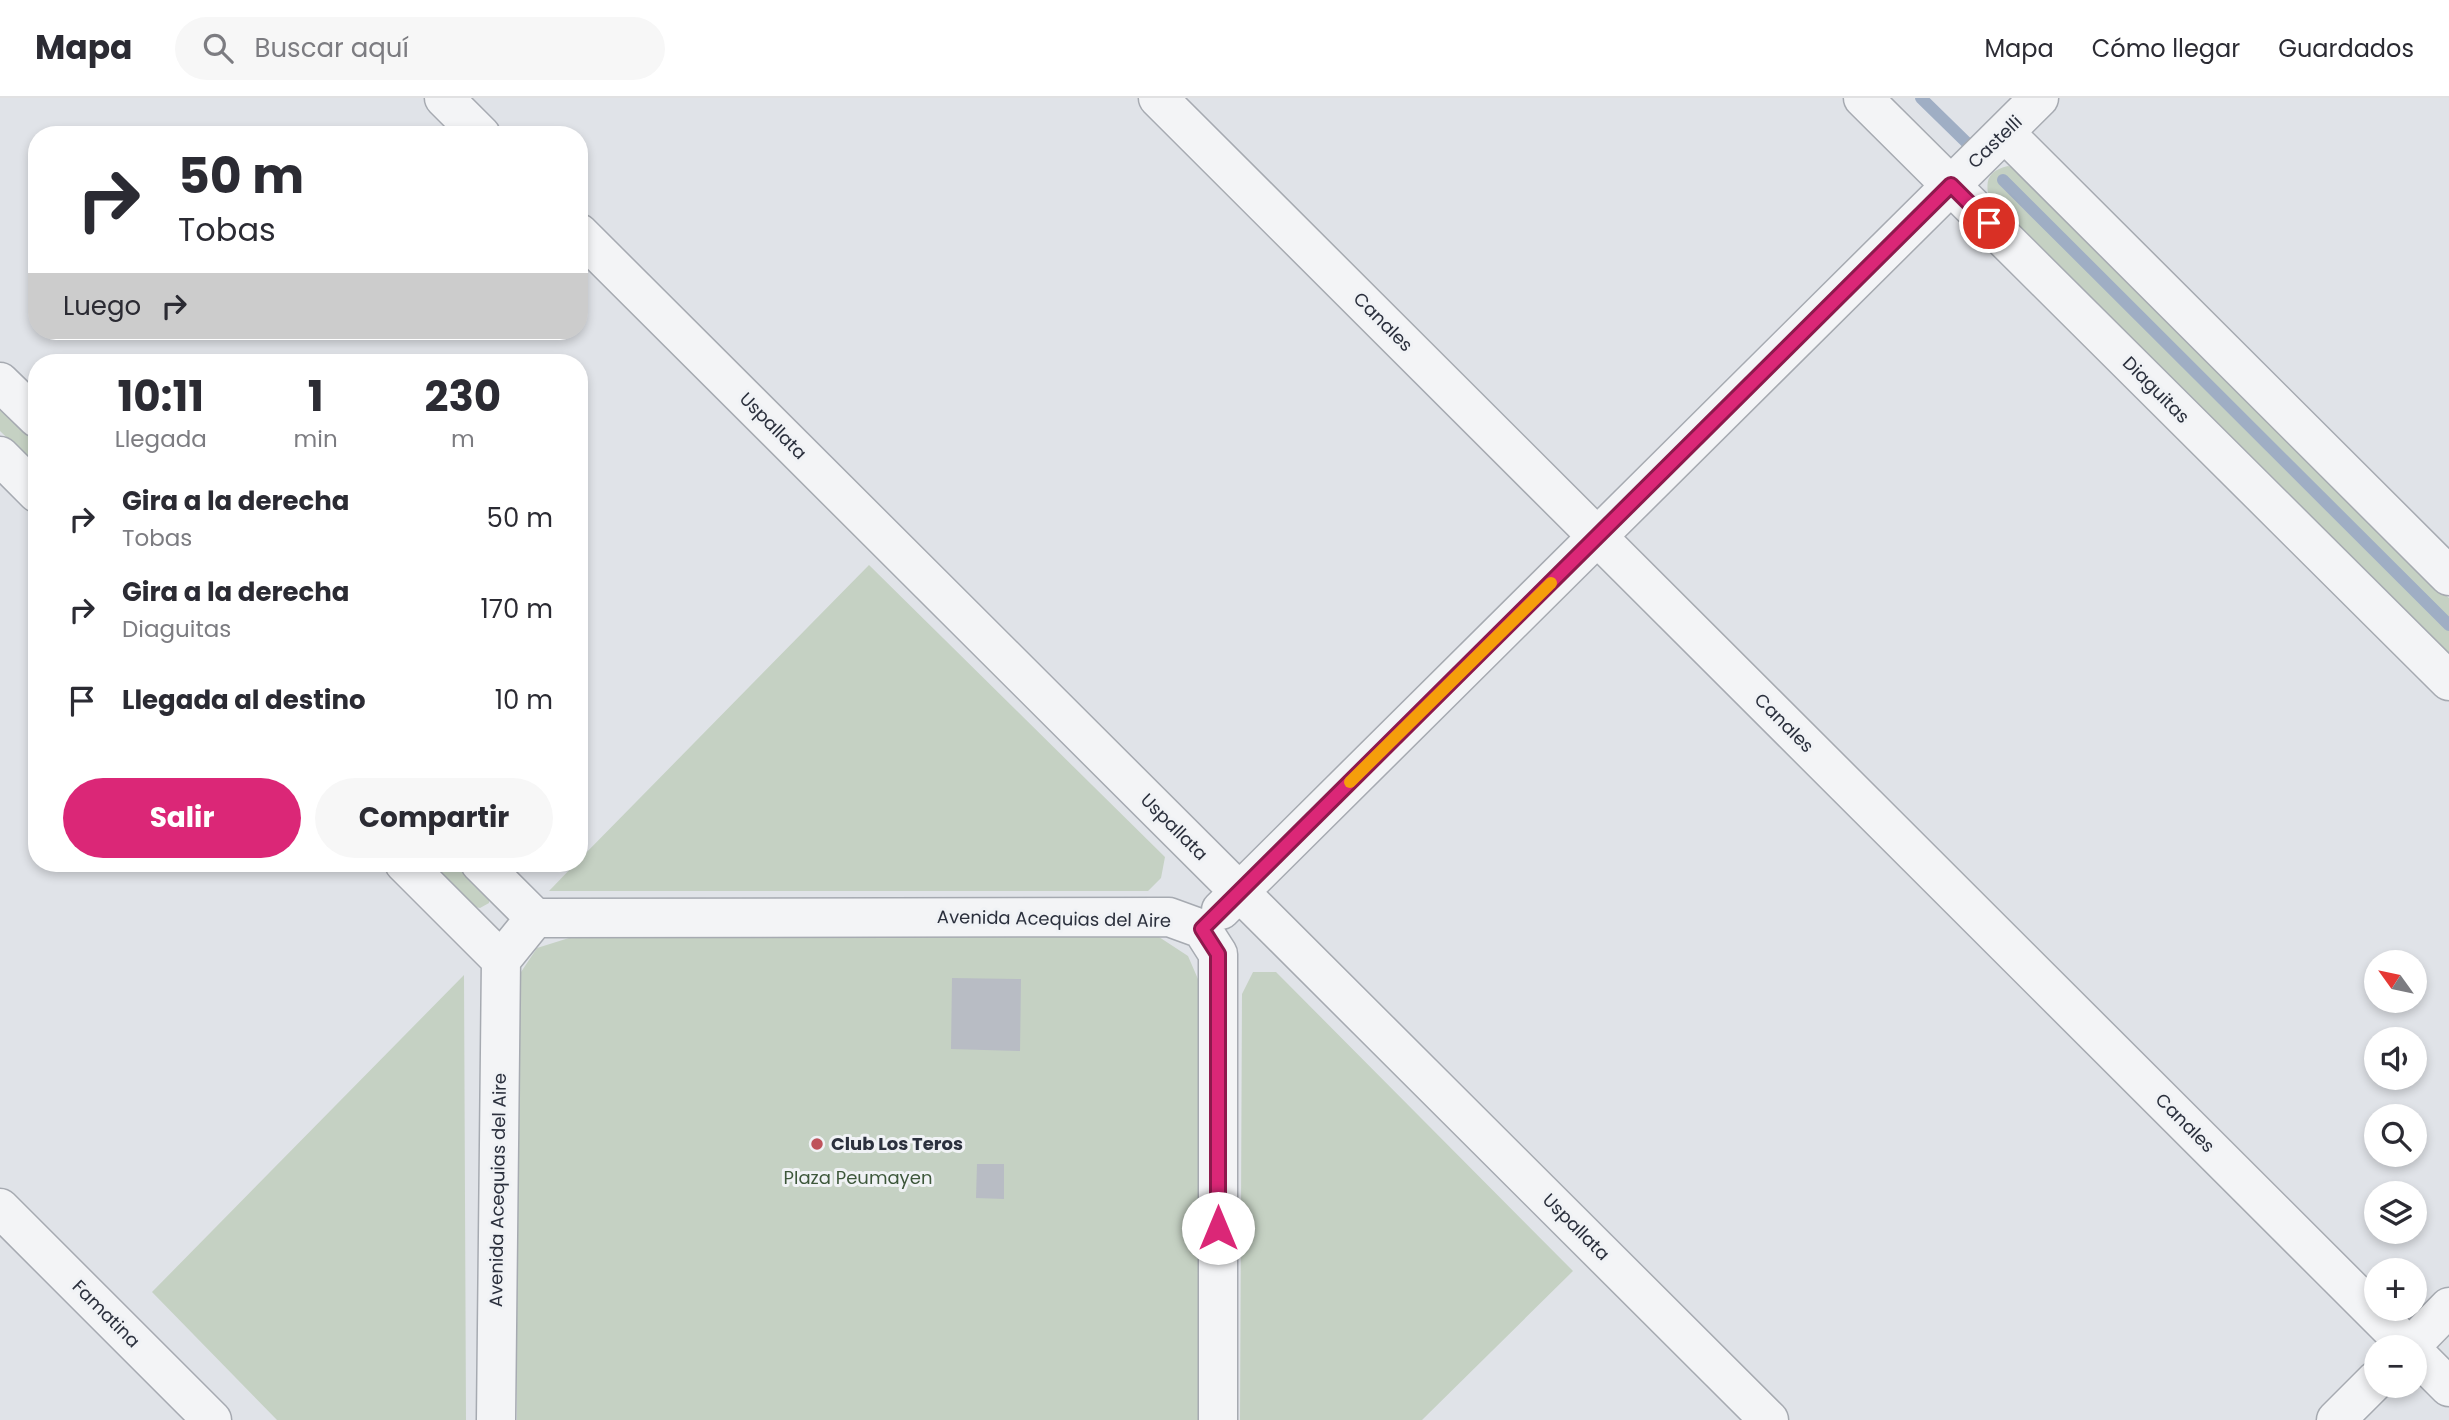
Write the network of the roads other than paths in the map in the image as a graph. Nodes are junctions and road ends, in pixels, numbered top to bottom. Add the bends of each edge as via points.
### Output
1 (444, 98) edge
2 (1158, 98) edge
3 (1863, 98) edge
4 (2039, 98) edge
5 (472, 126) edge
6 (2006, 133) junction
7 (1951, 185) junction
8 (588, 242) edge
9 (0, 382) edge
10 (28, 409) edge
11 (0, 456) edge
12 (28, 484) edge
13 (1597, 536) junction
14 (2449, 576) edge
15 (2449, 681) edge
16 (413, 872) edge
17 (489, 872) edge
18 (1240, 892) junction
19 (535, 918) junction
20 (1202, 929) junction
21 (501, 960) junction
22 (0, 1208) edge
23 (2449, 1307) edge
24 (2397, 1335) edge
25 (2421, 1335) edge
26 (2427, 1365) edge
27 (2449, 1387) edge
28 (2364, 1392) edge
29 (212, 1420) edge
30 (496, 1420) edge
31 (1218, 1420) edge
32 (1769, 1420) edge
33 (2336, 1420) edge

1 - 5 street
2 - 13 street, Canales
3 - 7 street, Diaguitas
4 - 6 street, Castelli
6 - 7 street, Castelli
6 - 14 street
7 - 13 street, Castelli
7 - 15 street, Diaguitas
8 - 18 street, Uspallata
9 - 10 street
11 - 12 street
13 - 18 street, Castelli
13 - 24 street, Canales
16 - 21 street
17 - 19 street
18 - 20 street, Castelli
18 - 32 street, Uspallata
19 - 20 street, Avenida Acequias del Aire via 1169,917
19 - 21 street
20 - 31 street via 1218,954
21 - 30 street, Avenida Acequias del Aire
22 - 29 street, Famatina
23 - 25 street
26 - 27 street
28 - 33 street

